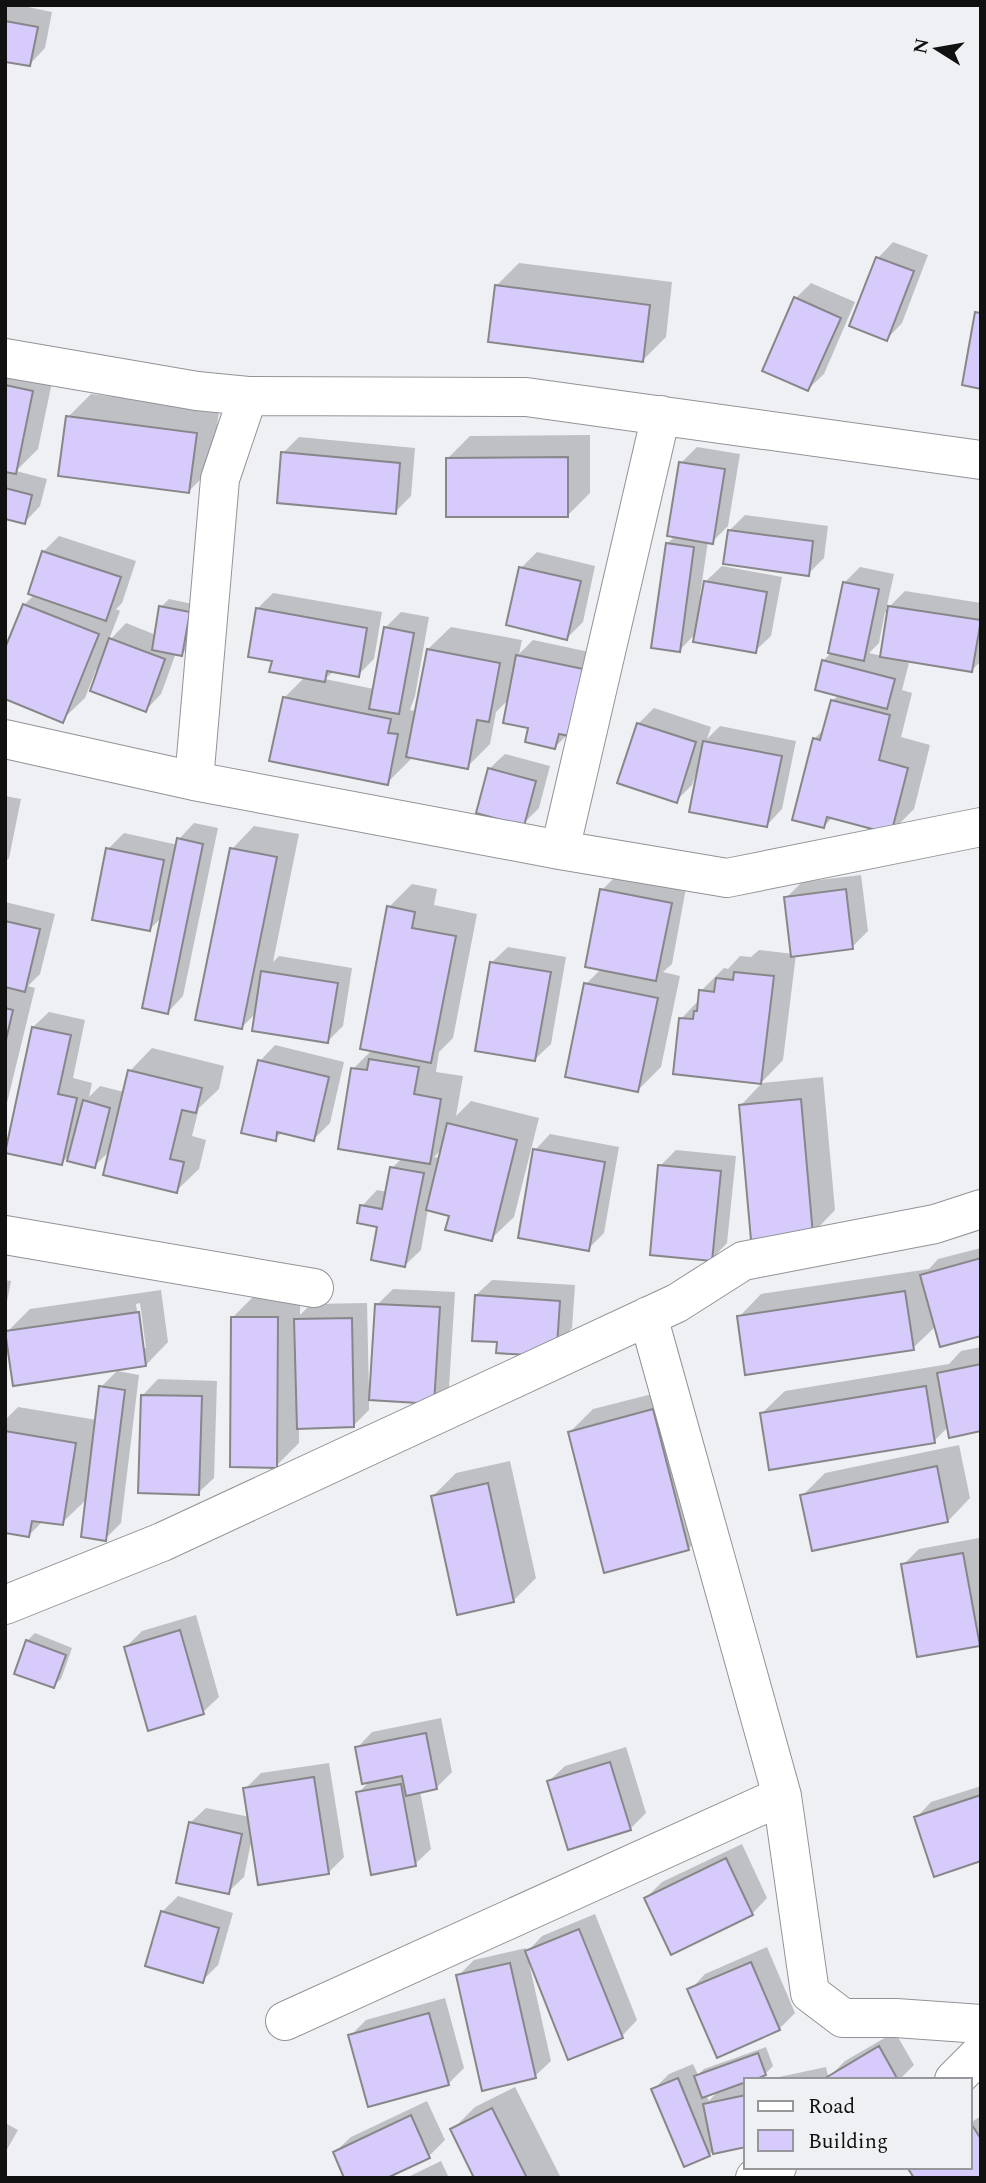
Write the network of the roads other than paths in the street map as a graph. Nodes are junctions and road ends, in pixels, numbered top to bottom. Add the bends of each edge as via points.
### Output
1 (5, 358) edge
2 (248, 396) junction
3 (661, 415) junction
4 (981, 460) edge
5 (5, 739) edge
6 (194, 781) junction
7 (981, 827) edge
8 (560, 850) junction
9 (981, 1209) edge
10 (5, 1235) edge
11 (314, 1288) dead end
12 (648, 1316) junction
13 (5, 1605) edge
14 (782, 1796) junction
15 (285, 2021) dead end
16 (981, 2024) edge
17 (981, 2053) edge
18 (956, 2078) edge
19 (773, 2169) edge
20 (755, 2178) edge

1 - 2 street
2 - 3 street via 526,397
2 - 6 street via 219,479
3 - 4 street
3 - 8 street
5 - 6 street
6 - 8 street
7 - 8 street via 727,878
9 - 12 street via 935,1224 743,1261
10 - 11 street
12 - 13 street via 162,1542
12 - 14 street
14 - 15 street
14 - 16 street via 810,1993 843,2018
17 - 18 street
19 - 20 street

